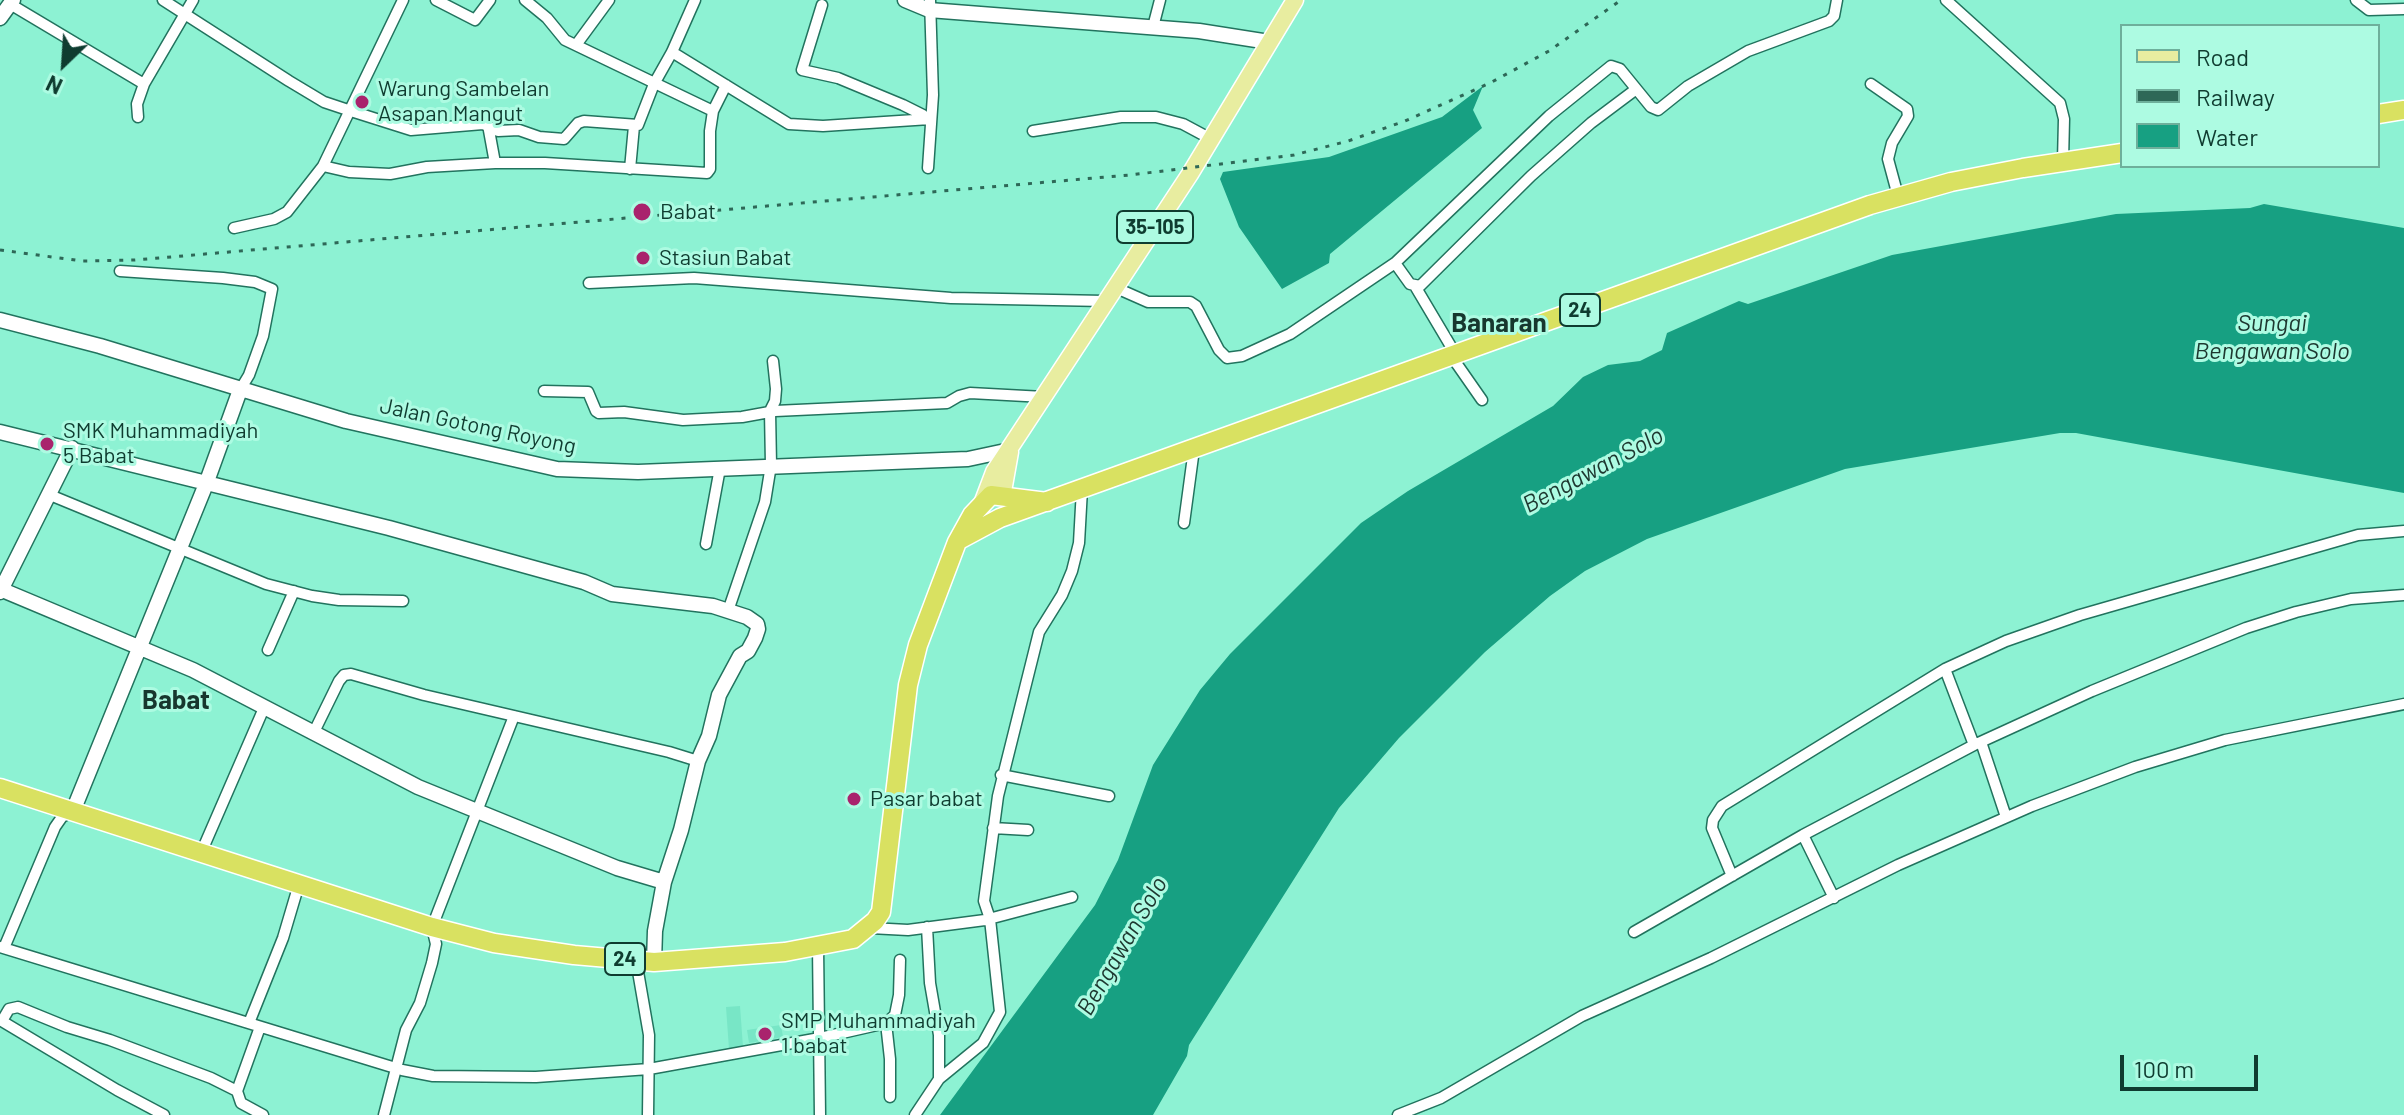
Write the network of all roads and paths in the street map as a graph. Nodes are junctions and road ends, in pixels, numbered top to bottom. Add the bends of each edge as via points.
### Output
1 (163, 0) edge
2 (193, 0) edge
3 (403, 0) edge
4 (436, 0) edge
5 (490, 0) edge
6 (525, 0) edge
7 (695, 0) edge
8 (905, 0) edge
9 (1160, 0) edge
10 (1295, 0) edge
11 (1837, 0) edge
12 (1946, 0) edge
13 (2356, 0) edge
14 (607, 1) edge
15 (11, 2) edge
16 (822, 5) dead end
17 (930, 5) edge
18 (2404, 9) edge
19 (185, 13) junction
20 (0, 18) edge
21 (1153, 27) junction
22 (1269, 42) junction
23 (576, 45) junction
24 (672, 52) junction
25 (144, 84) junction
26 (654, 84) junction
27 (1871, 84) dead end
28 (726, 85) junction
29 (1635, 90) junction
30 (2404, 110) edge
31 (351, 111) junction
32 (713, 111) junction
33 (2380, 114) edge
34 (138, 117) dead end
35 (928, 119) junction
36 (488, 125) junction
37 (634, 126) junction
38 (1033, 131) dead end
39 (1211, 139) junction
40 (2120, 153) edge
41 (2063, 161) junction
42 (495, 163) junction
43 (323, 166) junction
44 (928, 168) dead end
45 (630, 169) junction
46 (1898, 196) junction
47 (234, 228) dead end
48 (1395, 263) junction
49 (120, 271) dead end
50 (589, 283) dead end
51 (1415, 286) junction
52 (1110, 294) junction
53 (0, 320) edge
54 (1454, 356) junction
55 (773, 361) dead end
56 (240, 390) junction
57 (544, 391) dead end
58 (1044, 397) junction
59 (1482, 400) dead end
60 (770, 411) junction
61 (0, 432) edge
62 (72, 448) junction
63 (1194, 449) junction
64 (1010, 450) junction
65 (771, 465) junction
66 (720, 468) junction
67 (206, 484) junction
68 (1082, 489) junction
69 (50, 495) junction
70 (1002, 497) junction
71 (983, 501) junction
72 (1047, 502) junction
73 (1000, 518) junction
74 (1184, 523) dead end
75 (2404, 531) edge
76 (957, 542) junction
77 (706, 544) dead end
78 (179, 550) junction
79 (0, 590) edge
80 (294, 591) junction
81 (2404, 595) edge
82 (403, 601) dead end
83 (728, 611) junction
84 (141, 646) junction
85 (268, 650) dead end
86 (1945, 669) junction
87 (2404, 704) edge
88 (264, 708) junction
89 (514, 716) junction
90 (313, 734) junction
91 (1978, 744) junction
92 (698, 761) junction
93 (1001, 775) junction
94 (0, 788) edge
95 (1109, 796) dead end
96 (73, 811) junction
97 (477, 811) junction
98 (2006, 817) junction
99 (993, 828) junction
100 (1028, 830) dead end
101 (1803, 835) junction
102 (201, 853) junction
103 (1732, 876) junction
104 (664, 882) junction
105 (299, 884) junction
106 (1072, 897) dead end
107 (1834, 898) junction
108 (990, 919) junction
109 (432, 927) junction
110 (868, 927) junction
111 (927, 927) junction
112 (1634, 932) dead end
113 (818, 946) junction
114 (2, 947) edge
115 (900, 960) dead end
116 (645, 961) junction
117 (1, 1020) edge
118 (886, 1023) junction
119 (255, 1025) junction
120 (820, 1038) junction
121 (396, 1068) junction
122 (649, 1069) junction
123 (939, 1079) junction
124 (237, 1091) junction
125 (890, 1097) dead end
126 (164, 1115) edge
127 (263, 1115) edge
128 (384, 1115) edge
129 (648, 1115) edge
130 (820, 1115) edge
131 (915, 1115) edge
132 (1398, 1115) edge

1 - 19 street
2 - 19 street
3 - 31 street
4 - 5 street via 475,20
6 - 23 street
7 - 24 street
8 - 17 street
9 - 21 street
10 - 22 main road, 35-105
11 - 29 street via 1829,21 1748,51 1688,86 1660,110
12 - 41 street via 2060,103
13 - 18 street via 2369,10
14 - 23 street
15 - 20 street
15 - 25 street
16 - 35 street via 802,70 838,78
17 - 21 street
17 - 35 street via 933,95
19 - 25 street
19 - 31 street via 324,102
21 - 22 street
22 - 39 main road, 35-105
23 - 26 street
24 - 26 street
24 - 28 street
25 - 34 street
26 - 32 street
26 - 37 street
27 - 46 street via 1907,109 1888,159
28 - 32 street
28 - 35 street via 789,124
29 - 48 street via 1620,69 1611,66 1549,116
29 - 51 street via 1531,176
30 - 33 highway
31 - 36 street via 411,130
31 - 43 street
32 - 45 street via 707,173
35 - 44 street
36 - 37 street via 498,131 564,139 582,121
36 - 42 street
37 - 45 street
38 - 39 street via 1156,117
39 - 52 main road, 35-105
40 - 41 highway, 24
41 - 46 highway, 24
42 - 43 street via 390,174
42 - 45 street
43 - 47 street via 287,212
46 - 54 highway, 24
48 - 51 street
48 - 52 street via 1290,334 1227,358 1190,302 1148,302
49 - 56 street via 223,278 272,289 263,336
50 - 52 street via 694,278 951,298
51 - 54 street
52 - 58 main road, 35-105
53 - 56 street, Jalan Gotong Royong
54 - 59 street
54 - 63 highway, 24
55 - 60 street via 776,389
56 - 66 street, Jalan Gotong Royong via 539,466 638,472
56 - 67 street
57 - 60 street via 582,390 591,394 599,413 669,419
58 - 60 street via 970,393 950,403
58 - 64 main road, 35-105
60 - 65 street
61 - 62 street
62 - 67 street
62 - 69 street
63 - 68 highway, 24
63 - 74 street
64 - 65 street, Jalan Gotong Royong via 968,459
64 - 70 main road, 35-105
64 - 71 main road, 35-105
65 - 66 street, Jalan Gotong Royong
65 - 83 street via 765,502
66 - 77 street
67 - 78 street
67 - 83 street via 389,528 612,594
68 - 72 highway, 24
68 - 93 street via 1072,571 1039,632
69 - 78 street
69 - 79 street
70 - 71 highway, 24 via 991,495
70 - 72 highway, 24
70 - 73 highway via 1007,508
71 - 73 highway via 986,515
71 - 76 highway
72 - 73 highway, 24
73 - 76 highway, 24
75 - 86 street via 2358,535 2080,615
76 - 110 highway via 908,685 884,899
78 - 80 street
78 - 84 street
79 - 84 street
80 - 82 street via 339,600
80 - 85 street
81 - 91 street via 2351,599 2246,628
83 - 92 street via 747,617 758,629 719,695
84 - 88 street
84 - 96 street
86 - 91 street
86 - 103 street via 1722,806 1712,828
87 - 98 street via 2225,740 2135,767
88 - 90 street
88 - 102 street
89 - 90 street via 344,675
89 - 92 street
89 - 97 street
90 - 97 street
91 - 98 street
91 - 101 street
92 - 104 street
93 - 95 street
93 - 99 street
94 - 96 highway, 24
96 - 102 highway, 24
96 - 114 street via 55,827
97 - 104 street
97 - 109 street
98 - 107 street
99 - 100 street
99 - 108 street via 984,901
101 - 103 street
101 - 107 street
102 - 105 highway, 24
103 - 112 street
104 - 116 street
105 - 109 highway, 24
105 - 119 street
106 - 108 street
107 - 132 street via 1582,1016 1441,1098
108 - 111 street
108 - 123 street via 1000,1012 983,1043
109 - 116 highway, 24 via 494,943
109 - 121 street via 432,963
110 - 111 street
110 - 113 highway, 24 via 853,939
111 - 123 street
113 - 116 highway, 24
113 - 120 street
114 - 119 street
115 - 118 street via 895,1015
116 - 122 street
117 - 124 street via 18,1007
117 - 126 street
118 - 120 street
118 - 125 street
119 - 121 street
119 - 124 street
120 - 122 street
120 - 130 street
121 - 122 street via 433,1076 536,1077
121 - 128 street
122 - 129 street
123 - 131 street
124 - 127 street via 241,1103

